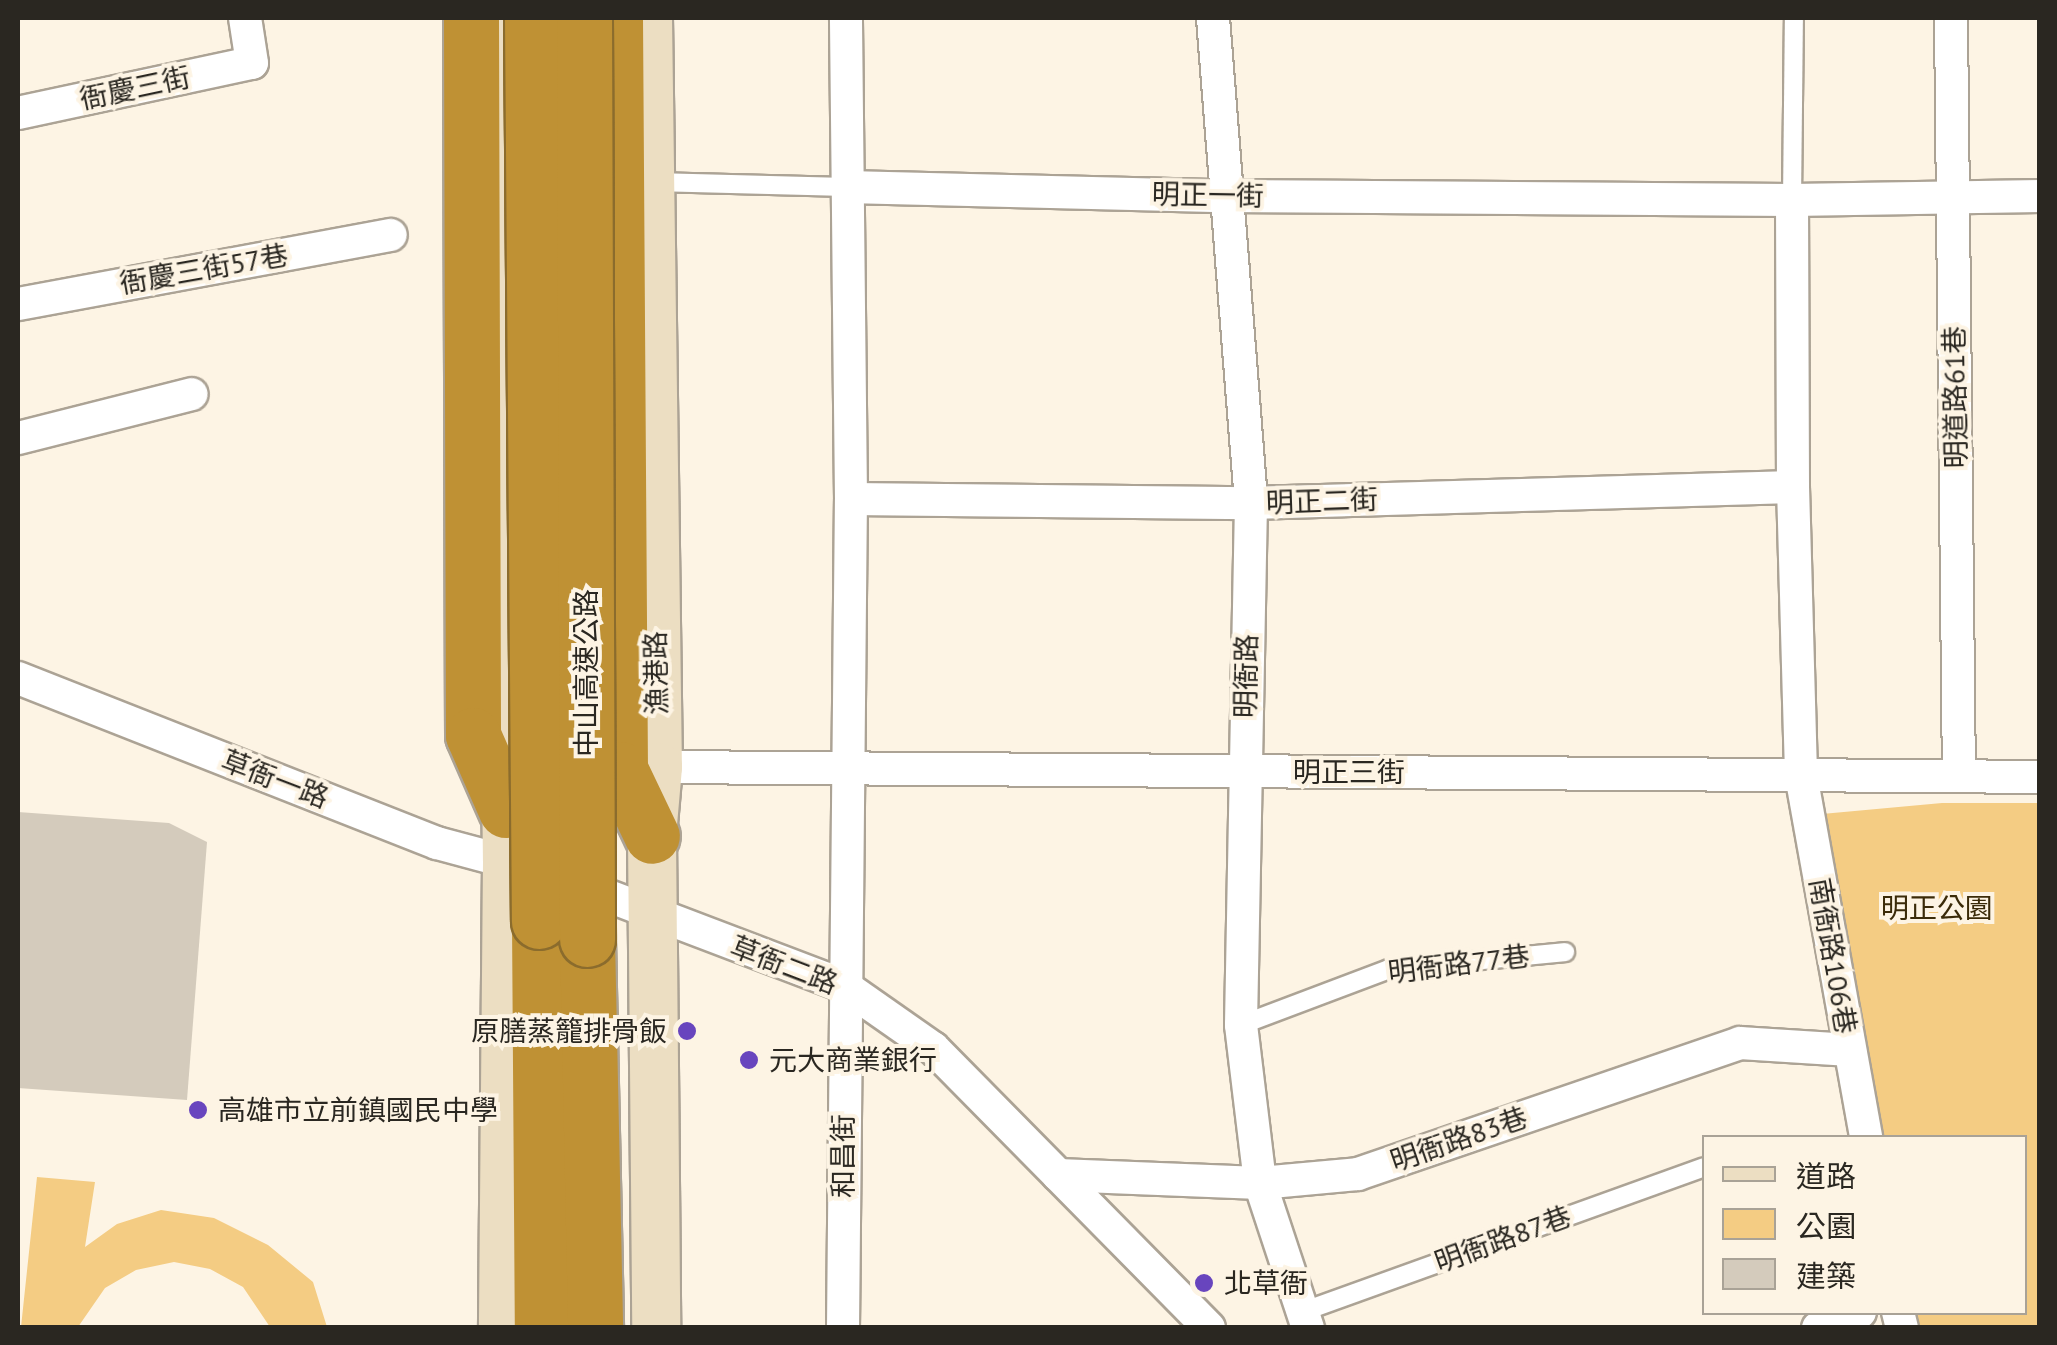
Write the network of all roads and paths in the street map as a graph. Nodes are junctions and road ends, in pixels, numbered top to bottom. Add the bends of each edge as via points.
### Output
1 (245, 18) edge
2 (471, 18) edge
3 (498, 18) edge
4 (532, 18) edge
5 (584, 18) edge
6 (615, 18) edge
7 (648, 18) edge
8 (846, 18) edge
9 (1213, 18) edge
10 (1794, 18) edge
11 (1951, 18) edge
12 (18, 113) edge
13 (650, 182) junction
14 (847, 187) junction
15 (1224, 196) junction
16 (1954, 196) junction
17 (2040, 196) edge
18 (1792, 200) junction
19 (391, 235) dead end
20 (18, 304) edge
21 (192, 394) dead end
22 (18, 438) edge
23 (1793, 487) junction
24 (851, 499) junction
25 (1251, 503) junction
26 (18, 678) edge
27 (658, 768) junction
28 (849, 768) junction
29 (1244, 771) junction
30 (1800, 775) junction
31 (1959, 776) junction
32 (2040, 776) edge
33 (652, 836) junction
34 (516, 847) junction
35 (652, 916) junction
36 (1565, 952) dead end
37 (844, 986) junction
38 (1241, 1025) junction
39 (1850, 1050) junction
40 (1865, 1135) edge
41 (1702, 1168) edge
42 (1058, 1175) junction
43 (1260, 1183) junction
44 (1852, 1315) edge
45 (1305, 1320) edge
46 (503, 1328) edge
47 (542, 1328) edge
48 (595, 1328) edge
49 (656, 1328) edge
50 (843, 1328) edge
51 (1209, 1328) edge
52 (1818, 1328) edge

1 - 12 street, 衙慶三街 via 252,63
2 - 34 highway via 474,735
3 - 34 street
4 - 47 highway, 中山高速公路, bridge
5 - 48 highway, 中山高速公路, bridge
6 - 33 highway via 620,769
7 - 13 street, 漁港路
8 - 14 street
9 - 15 street, 明衙路
10 - 18 lane
11 - 16 street, 明道路61巷
13 - 14 lane
13 - 27 street, 漁港路
14 - 15 street, 明正一街
14 - 24 street
15 - 18 street, 明正一街
15 - 25 street, 明衙路
16 - 17 street, 明正一街
16 - 18 street, 明正一街
16 - 31 street, 明道路61巷
18 - 23 street
19 - 20 street, 衙慶三街57巷
21 - 22 street
23 - 25 street, 明正二街
23 - 30 street
24 - 25 street, 明正二街
24 - 28 street
25 - 29 street, 明衙路
26 - 34 street, 草衙一路 via 437,842
27 - 28 street, 明正三街
27 - 33 street, 漁港路
28 - 29 street, 明正三街
28 - 37 street
29 - 30 street, 明正三街
29 - 38 street, 明衙路
30 - 31 street, 明正三街
30 - 39 street, 南衙路106巷
31 - 32 street, 明正三街
33 - 35 street, 漁港路
34 - 35 street, 草衙二路
34 - 46 street
35 - 37 street, 草衙二路
35 - 49 street, 漁港路
36 - 38 lane, 明衙路77巷 via 1390,969
37 - 42 street, 草衙二路 via 957,1069
37 - 50 street, 和昌街
38 - 43 street, 明衙路
39 - 40 street, 南衙路106巷
39 - 43 street, 明衙路83巷 via 1740,1044 1358,1174
41 - 45 lane, 明衙路87巷
42 - 43 street, 明衙路83巷
42 - 51 street, 草衙二路
43 - 45 street, 明衙路
44 - 52 street

